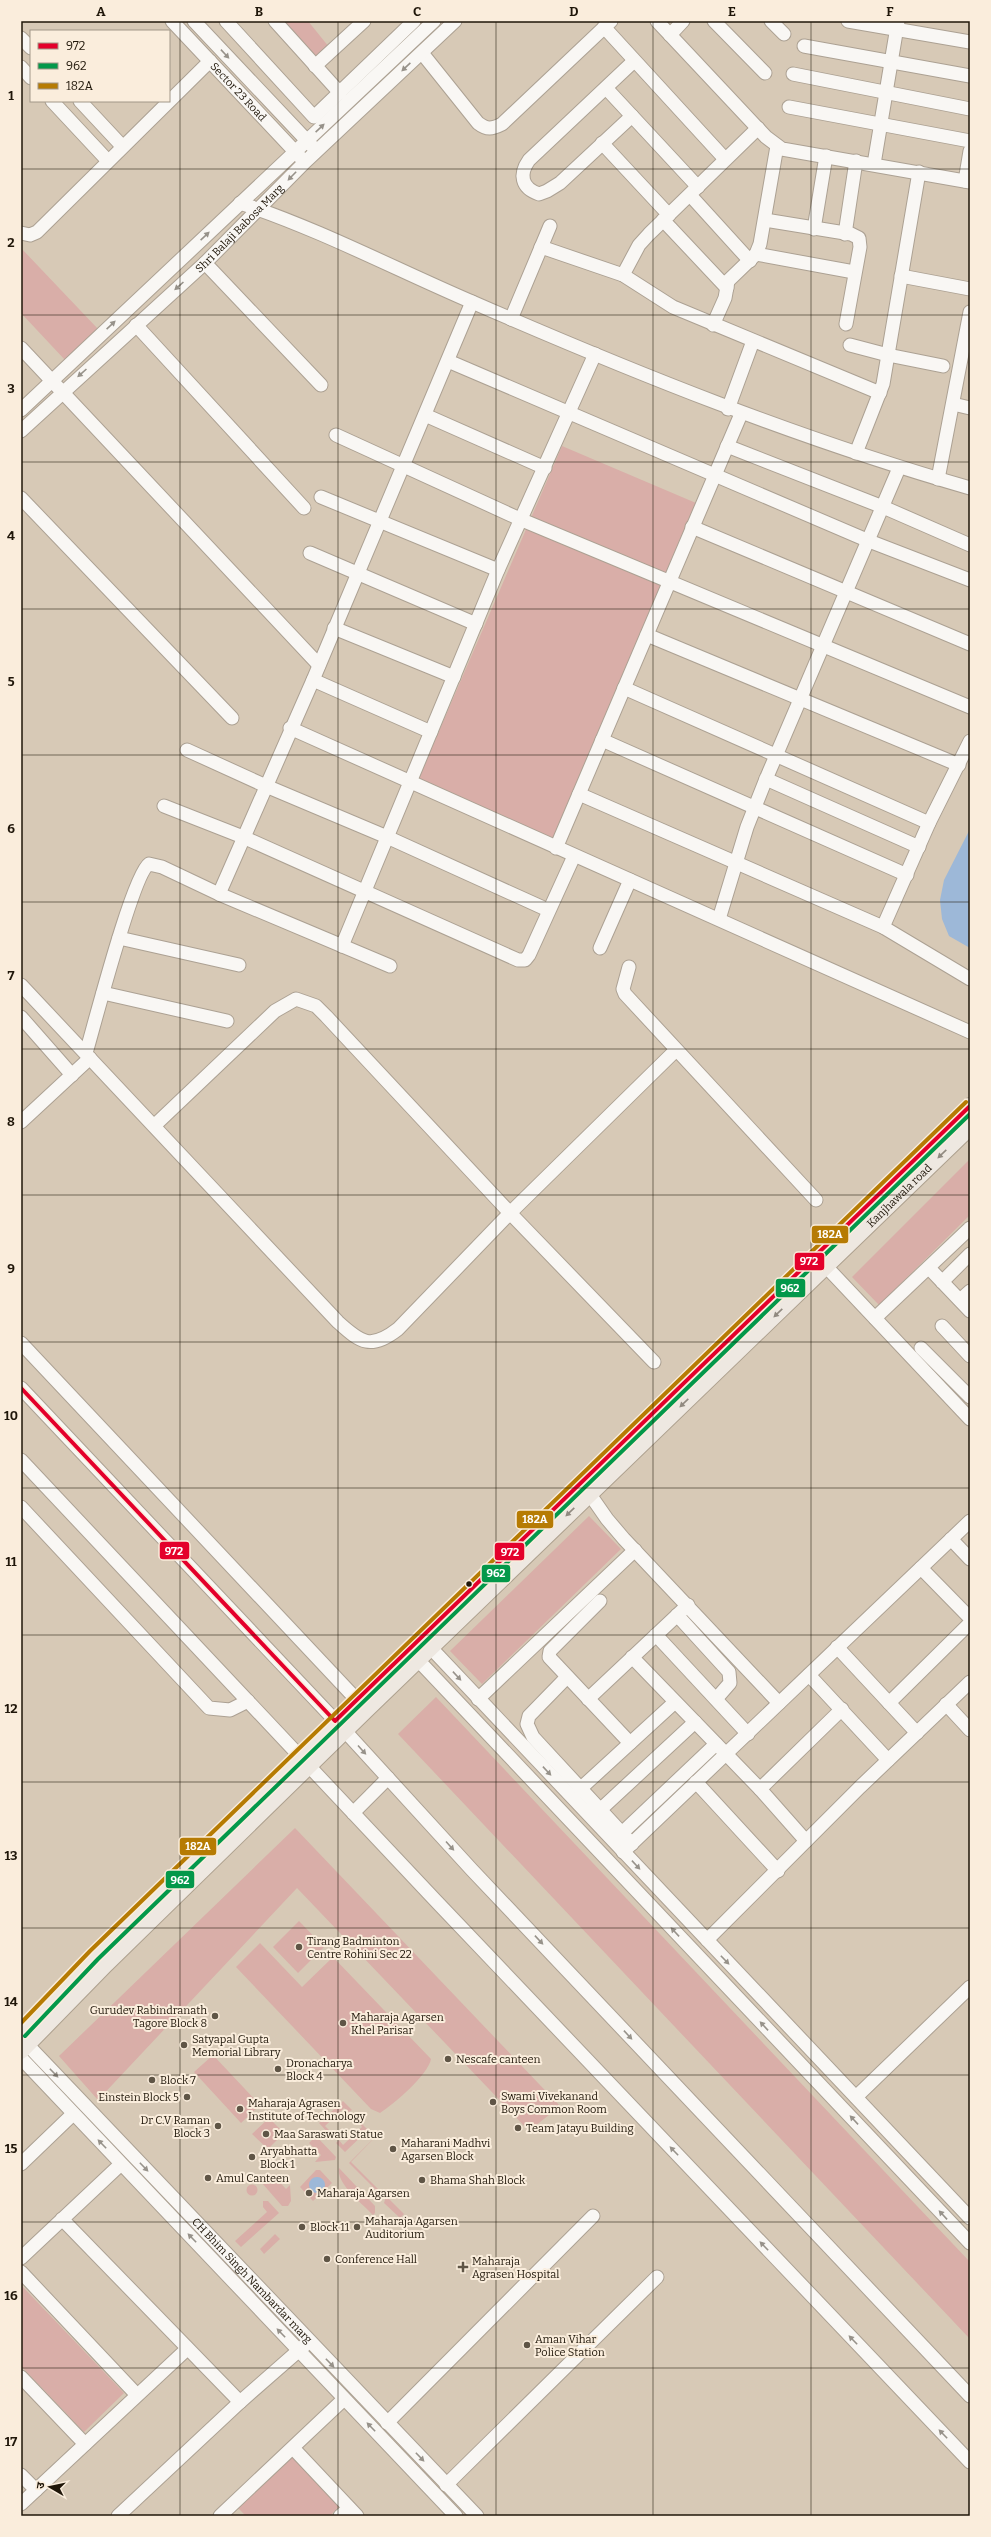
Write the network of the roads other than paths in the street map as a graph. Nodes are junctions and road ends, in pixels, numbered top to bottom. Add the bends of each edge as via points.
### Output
1 (172, 21) edge
2 (226, 21) edge
3 (275, 21) edge
4 (364, 21) edge
5 (414, 21) edge
6 (434, 21) edge
7 (455, 21) edge
8 (656, 21) edge
9 (683, 21) edge
10 (714, 21) edge
11 (771, 21) edge
12 (848, 21) edge
13 (199, 23) edge
14 (607, 24) edge
15 (897, 25) edge
16 (784, 34) dead end
17 (670, 35) junction
18 (187, 36) junction
19 (970, 42) edge
20 (804, 46) dead end
21 (422, 52) junction
22 (210, 61) junction
23 (634, 61) junction
24 (891, 62) junction
25 (315, 66) junction
26 (21, 68) edge
27 (765, 73) dead end
28 (793, 74) dead end
29 (970, 76) edge
30 (30, 77) edge
31 (606, 88) junction
32 (886, 92) junction
33 (340, 93) junction
34 (170, 100) edge
35 (53, 102) edge
36 (81, 102) edge
37 (168, 102) edge
38 (789, 107) dead end
39 (970, 109) edge
40 (632, 116) junction
41 (880, 124) junction
42 (758, 128) junction
43 (307, 140) junction
44 (970, 141) edge
45 (602, 143) junction
46 (122, 146) junction
47 (777, 146) junction
48 (295, 151) junction
49 (316, 151) junction
50 (970, 151) edge
51 (826, 156) junction
52 (725, 159) junction
53 (108, 160) junction
54 (305, 162) junction
55 (856, 162) junction
56 (874, 164) junction
57 (918, 172) junction
58 (968, 181) edge
59 (694, 191) junction
60 (240, 203) junction
61 (259, 210) junction
62 (666, 218) junction
63 (765, 220) junction
64 (550, 226) dead end
65 (814, 229) junction
66 (21, 233) edge
67 (845, 234) junction
68 (541, 247) junction
69 (753, 257) junction
70 (205, 262) junction
71 (854, 272) junction
72 (623, 275) junction
73 (901, 276) junction
74 (727, 288) junction
75 (970, 289) edge
76 (472, 302) junction
77 (970, 312) edge
78 (511, 319) junction
79 (846, 324) dead end
80 (136, 325) junction
81 (713, 325) junction
82 (754, 341) junction
83 (850, 345) dead end
84 (21, 348) edge
85 (595, 354) junction
86 (888, 355) junction
87 (448, 361) junction
88 (943, 366) dead end
89 (52, 381) junction
90 (321, 385) dead end
91 (61, 392) junction
92 (880, 393) junction
93 (953, 404) junction
94 (970, 408) edge
95 (728, 409) junction
96 (21, 410) edge
97 (570, 412) junction
98 (740, 414) junction
99 (425, 415) junction
100 (21, 432) edge
101 (336, 435) dead end
102 (727, 446) junction
103 (856, 453) junction
104 (403, 467) junction
105 (545, 468) junction
106 (899, 468) junction
107 (715, 474) junction
108 (938, 479) junction
109 (970, 488) edge
110 (321, 497) dead end
111 (21, 498) edge
112 (883, 507) junction
113 (304, 508) dead end
114 (522, 520) junction
115 (380, 521) junction
116 (692, 527) junction
117 (869, 541) junction
118 (970, 545) edge
119 (310, 553) dead end
120 (498, 570) junction
121 (358, 573) junction
122 (970, 580) edge
123 (669, 582) junction
124 (847, 592) junction
125 (476, 624) junction
126 (334, 628) junction
127 (647, 635) junction
128 (970, 644) edge
129 (824, 646) junction
130 (319, 664) junction
131 (454, 677) junction
132 (313, 680) junction
133 (624, 688) junction
134 (801, 700) junction
135 (970, 708) edge
136 (232, 718) dead end
137 (290, 728) junction
138 (431, 732) junction
139 (602, 740) junction
140 (970, 741) edge
141 (187, 750) dead end
142 (777, 754) junction
143 (959, 766) junction
144 (766, 779) junction
145 (409, 783) junction
146 (266, 786) junction
147 (579, 794) junction
148 (164, 806) dead end
149 (754, 808) junction
150 (929, 823) junction
151 (243, 837) junction
152 (387, 837) junction
153 (919, 847) junction
154 (556, 848) junction
155 (574, 856) junction
156 (737, 864) junction
157 (906, 875) junction
158 (630, 880) junction
159 (365, 890) junction
160 (219, 894) junction
161 (548, 910) junction
162 (719, 919) junction
163 (883, 927) junction
164 (119, 938) junction
165 (342, 946) junction
166 (600, 948) dead end
167 (239, 965) dead end
168 (390, 966) dead end
169 (629, 967) dead end
170 (970, 979) edge
171 (21, 985) edge
172 (103, 993) junction
173 (21, 1017) edge
174 (227, 1021) dead end
175 (970, 1032) edge
176 (676, 1050) junction
177 (88, 1056) junction
178 (72, 1075) junction
179 (970, 1107) edge
180 (21, 1122) edge
181 (155, 1125) junction
182 (970, 1127) edge
183 (816, 1200) dead end
184 (510, 1213) junction
185 (970, 1228) edge
186 (970, 1254) edge
187 (815, 1255) junction
188 (826, 1266) junction
189 (929, 1268) junction
190 (942, 1282) junction
191 (970, 1291) edge
192 (960, 1300) junction
193 (970, 1311) edge
194 (875, 1318) junction
195 (942, 1326) dead end
196 (21, 1343) edge
197 (921, 1348) dead end
198 (970, 1356) edge
199 (654, 1362) dead end
200 (21, 1388) edge
201 (970, 1397) edge
202 (970, 1418) edge
203 (21, 1460) edge
204 (585, 1488) junction
205 (22, 1510) edge
206 (970, 1521) edge
207 (951, 1539) junction
208 (635, 1550) junction
209 (970, 1559) edge
210 (921, 1568) junction
211 (600, 1601) dead end
212 (688, 1605) junction
213 (677, 1615) junction
214 (970, 1618) edge
215 (970, 1623) edge
216 (656, 1635) junction
217 (837, 1647) junction
218 (430, 1648) junction
219 (632, 1657) junction
220 (418, 1660) junction
221 (808, 1675) junction
222 (567, 1677) junction
223 (970, 1682) edge
224 (478, 1699) junction
225 (588, 1699) junction
226 (716, 1699) junction
227 (357, 1700) junction
228 (248, 1701) junction
229 (675, 1702) junction
230 (779, 1703) junction
231 (889, 1703) junction
232 (946, 1704) junction
233 (842, 1709) junction
234 (694, 1722) junction
235 (340, 1726) junction
236 (970, 1730) edge
237 (917, 1733) junction
238 (748, 1734) junction
239 (630, 1743) junction
240 (716, 1744) junction
241 (726, 1754) junction
242 (888, 1760) junction
243 (305, 1761) junction
244 (388, 1778) junction
245 (696, 1782) junction
246 (580, 1789) junction
247 (760, 1789) junction
248 (600, 1810) junction
249 (353, 1813) junction
250 (622, 1833) junction
251 (806, 1841) junction
252 (627, 1848) junction
253 (778, 1871) junction
254 (707, 1940) junction
255 (970, 1987) edge
256 (22, 2045) edge
257 (856, 2097) junction
258 (74, 2114) junction
259 (21, 2164) edge
260 (121, 2164) junction
261 (593, 2216) dead end
262 (970, 2218) edge
263 (62, 2219) junction
264 (970, 2243) edge
265 (21, 2258) edge
266 (21, 2272) edge
267 (657, 2277) dead end
268 (310, 2341) junction
269 (187, 2349) junction
270 (299, 2351) junction
271 (21, 2377) edge
272 (137, 2396) junction
273 (970, 2396) edge
274 (344, 2399) junction
275 (240, 2402) junction
276 (388, 2423) junction
277 (86, 2444) junction
278 (292, 2448) junction
279 (970, 2462) edge
280 (21, 2475) edge
281 (446, 2485) junction
282 (36, 2490) junction
283 (21, 2504) edge
284 (229, 2513) edge
285 (349, 2513) edge
286 (118, 2516) edge
287 (456, 2516) edge
288 (477, 2516) edge

1 - 18 street, Sector 23 Road
2 - 33 street via 314,117
3 - 25 street
4 - 25 street
5 - 33 street
43 -> 6 street, Shri Balaji Babosa Marg
7 - 21 street, Shri Balaji Babosa Marg
8 - 17 street
9 - 17 street
10 - 27 street
11 - 16 street
12 - 15 street
13 - 18 street
13 -> 43 street, Sector 23 Road
14 - 21 street via 502,124 493,128 484,128 478,123
14 - 23 street
15 - 19 street
15 - 24 street
17 - 42 street
18 - 22 street, Sector 23 Road
20 - 24 street
21 -> 49 street, Shri Balaji Babosa Marg
22 - 34 street
22 - 48 street, Sector 23 Road
23 - 31 street
23 - 52 street
24 - 29 street
24 - 32 street
25 - 33 street
26 - 30 street
28 - 32 street
31 - 40 street
31 - 45 street via 529,160 523,168 522,179 525,186 539,194 547,192
32 - 39 street
32 - 41 street
35 - 53 street
36 - 46 street
37 - 46 street
38 - 41 street
40 - 45 street
40 - 59 street
41 - 44 street
41 - 56 street
42 - 47 street
42 - 52 street
43 - 48 street, Shri Balaji Babosa Marg
43 - 49 street, Sector 23 Road
45 - 62 street
46 - 53 street
47 - 51 street
47 - 63 street
48 - 54 street, Sector 23 Road
48 - 60 street, Shri Balaji Babosa Marg
49 - 54 street, Shri Balaji Babosa Marg
50 - 58 street
51 - 55 street
51 - 65 street
52 - 59 street
53 - 66 street via 37,232 30,235
54 -> 61 street, Shri Balaji Babosa Marg
55 - 56 street
55 - 67 street
56 - 57 street
57 - 58 street
57 - 73 street
59 - 62 street
59 - 69 street
60 - 61 street
89 -> 60 street, Shri Balaji Babosa Marg
61 - 70 street, Shri Balaji Babosa Marg
61 - 76 street
62 - 72 street via 639,245
62 - 74 street
63 - 65 street
63 - 69 street
64 - 68 street
65 - 67 street
67 - 71 street via 855,236 860,241
68 - 72 street
68 - 78 street
69 - 71 street
69 - 74 street via 732,276
70 -> 80 street, Shri Balaji Babosa Marg
70 - 90 street
71 - 79 street
72 - 81 street via 673,307
73 - 75 street
73 - 86 street
74 - 81 street
76 - 78 street
76 - 87 street
77 - 93 street
78 - 85 street
80 -> 91 street, Shri Balaji Babosa Marg
80 - 113 street
81 - 82 street
82 - 92 street
82 - 95 street
83 - 86 street
84 - 89 street
85 - 95 street
85 - 97 street
86 - 88 street
86 - 92 street
87 - 97 street
87 - 99 street
89 - 91 street
89 - 96 street, Shri Balaji Babosa Marg
91 - 100 street, Shri Balaji Babosa Marg
91 - 130 street
92 - 103 street
93 - 94 street
93 - 108 street
95 - 98 street
97 - 105 street
97 - 107 street
98 - 102 street
98 - 103 street
99 - 104 street
99 - 105 street
101 - 104 street
102 - 107 street
102 - 112 street
103 - 106 street
104 - 114 street
104 - 115 street
105 - 114 street
106 - 108 street
106 - 112 street
107 - 116 street
107 - 117 street
108 - 109 street
110 - 115 street
111 - 136 street
112 - 117 street
112 - 118 street
114 - 120 street
114 - 123 street
115 - 120 street
115 - 121 street
116 - 123 street
116 - 124 street
117 - 122 street
117 - 124 street
119 - 121 street
120 - 125 street
121 - 125 street
121 - 126 street
123 - 127 street
123 - 129 street
124 - 128 street
124 - 129 street
125 - 131 street
126 - 130 street
126 - 131 street
127 - 133 street
127 - 134 street
129 - 134 street
129 - 135 street
130 - 132 street
131 - 138 street
132 - 137 street
132 - 138 street
133 - 139 street
133 - 142 street
134 - 142 street
134 - 143 street
137 - 145 street
137 - 146 street
138 - 145 street
139 - 147 street
139 - 149 street
140 - 143 street
141 - 146 street
142 - 144 street
142 - 150 street
143 - 150 street
144 - 149 street
144 - 153 street
145 - 152 street
145 - 154 street
146 - 151 street
146 - 152 street
147 - 154 street
147 - 156 street
148 - 151 street
149 - 156 street
149 - 157 street
150 - 153 street
151 - 159 street
151 - 160 street
152 - 159 street
152 - 161 street
153 - 157 street
154 - 155 street
155 - 158 street
155 - 161 street
156 - 162 street
156 - 163 street
157 - 163 street
158 - 162 street
158 - 166 street
159 - 161 street via 518,960 525,960 529,954
159 - 165 street
160 - 164 street via 162,866 149,864 139,878
160 - 165 street
162 - 175 street
163 - 170 street
164 - 167 street
164 - 172 street
165 - 168 street
169 - 176 street via 623,992
171 - 177 street
172 - 174 street
172 - 177 street
173 - 178 street
176 - 183 street
176 - 184 street
177 - 178 street
177 - 181 street
178 - 180 street
179 - 187 main road, Kanjhawala road
181 - 184 street via 275,1011 290,1000 301,1000 316,1006 326,1016
181 - 184 street via 338,1322 366,1342 378,1342 398,1329
182 -> 188 main road, Kanjhawala road
184 - 199 street
185 - 189 street
186 - 190 street
187 - 188 street
187 - 204 main road, Kanjhawala road
188 - 194 street
188 -> 204 main road, Kanjhawala road
189 - 190 street
189 - 194 street
190 - 192 street
191 - 192 street
192 - 193 street
194 - 202 street
195 - 198 street
196 - 227 street
197 - 201 street
200 - 235 street
203 - 228 street
204 - 208 street via 606,1519
204 -> 218 main road, Kanjhawala road
204 - 227 main road, Kanjhawala road
205 - 228 street via 209,1708 230,1710
206 - 207 street
207 - 209 street
207 - 210 street
208 - 212 street
208 - 224 street
210 - 214 street
210 - 217 street
211 - 222 street via 549,1653 551,1660
212 - 213 street
212 - 230 street
213 - 216 street
213 - 226 street via 730,1672 730,1683
215 - 231 street
216 - 219 street
216 - 226 street
217 - 221 street
217 - 231 street
218 - 220 main road, Kanjhawala road
218 -> 224 street
219 - 225 street
219 - 229 street
220 - 235 main road, Kanjhawala road
264 -> 220 street
221 - 230 street
221 - 233 street
222 - 225 street
222 - 246 street via 528,1716 527,1724 533,1737
223 - 232 street
224 -> 252 street
225 - 239 street
226 - 238 street
227 - 235 main road, Kanjhawala road
228 - 243 street
229 - 234 street
229 - 239 street
230 - 238 street
231 - 237 street
232 - 236 street
232 - 237 street
233 - 242 street
233 - 247 street
234 - 240 street
234 - 248 street
235 - 243 main road, Kanjhawala road
235 -> 244 street
237 - 242 street
238 - 241 street
239 - 246 street
240 - 241 street
240 - 250 street
241 - 245 street
241 - 247 street
242 - 251 street
243 - 249 street
243 - 256 main road, Kanjhawala road via 106,1964
244 - 249 street
244 -> 273 street via 477,1876
245 - 252 street
245 - 253 street
246 - 248 street
247 - 251 street
248 - 250 street
279 -> 249 street
250 - 252 street
251 - 253 street
252 -> 254 street
253 - 254 street
254 -> 257 street
255 - 257 street
256 - 258 street, CH Bhim Singh Nambardar marg
256 -> 268 street, CH Bhim Singh Nambardar marg
257 - 262 street
258 - 259 street
260 -> 258 street, CH Bhim Singh Nambardar marg
260 - 263 street
270 -> 260 street, CH Bhim Singh Nambardar marg
261 - 276 street
263 - 265 street
263 - 269 street
266 - 272 street
267 - 281 street
268 - 270 street
268 -> 276 street, CH Bhim Singh Nambardar marg
269 - 272 street
269 - 275 street
270 - 274 street, CH Bhim Singh Nambardar marg
270 - 275 street
271 - 277 street
272 - 277 street
274 - 278 street
287 -> 274 street, CH Bhim Singh Nambardar marg
275 - 286 street
276 -> 281 street, CH Bhim Singh Nambardar marg
277 - 282 street
278 - 284 street
278 - 285 street
280 - 282 street
281 - 288 street, CH Bhim Singh Nambardar marg
282 - 283 street

